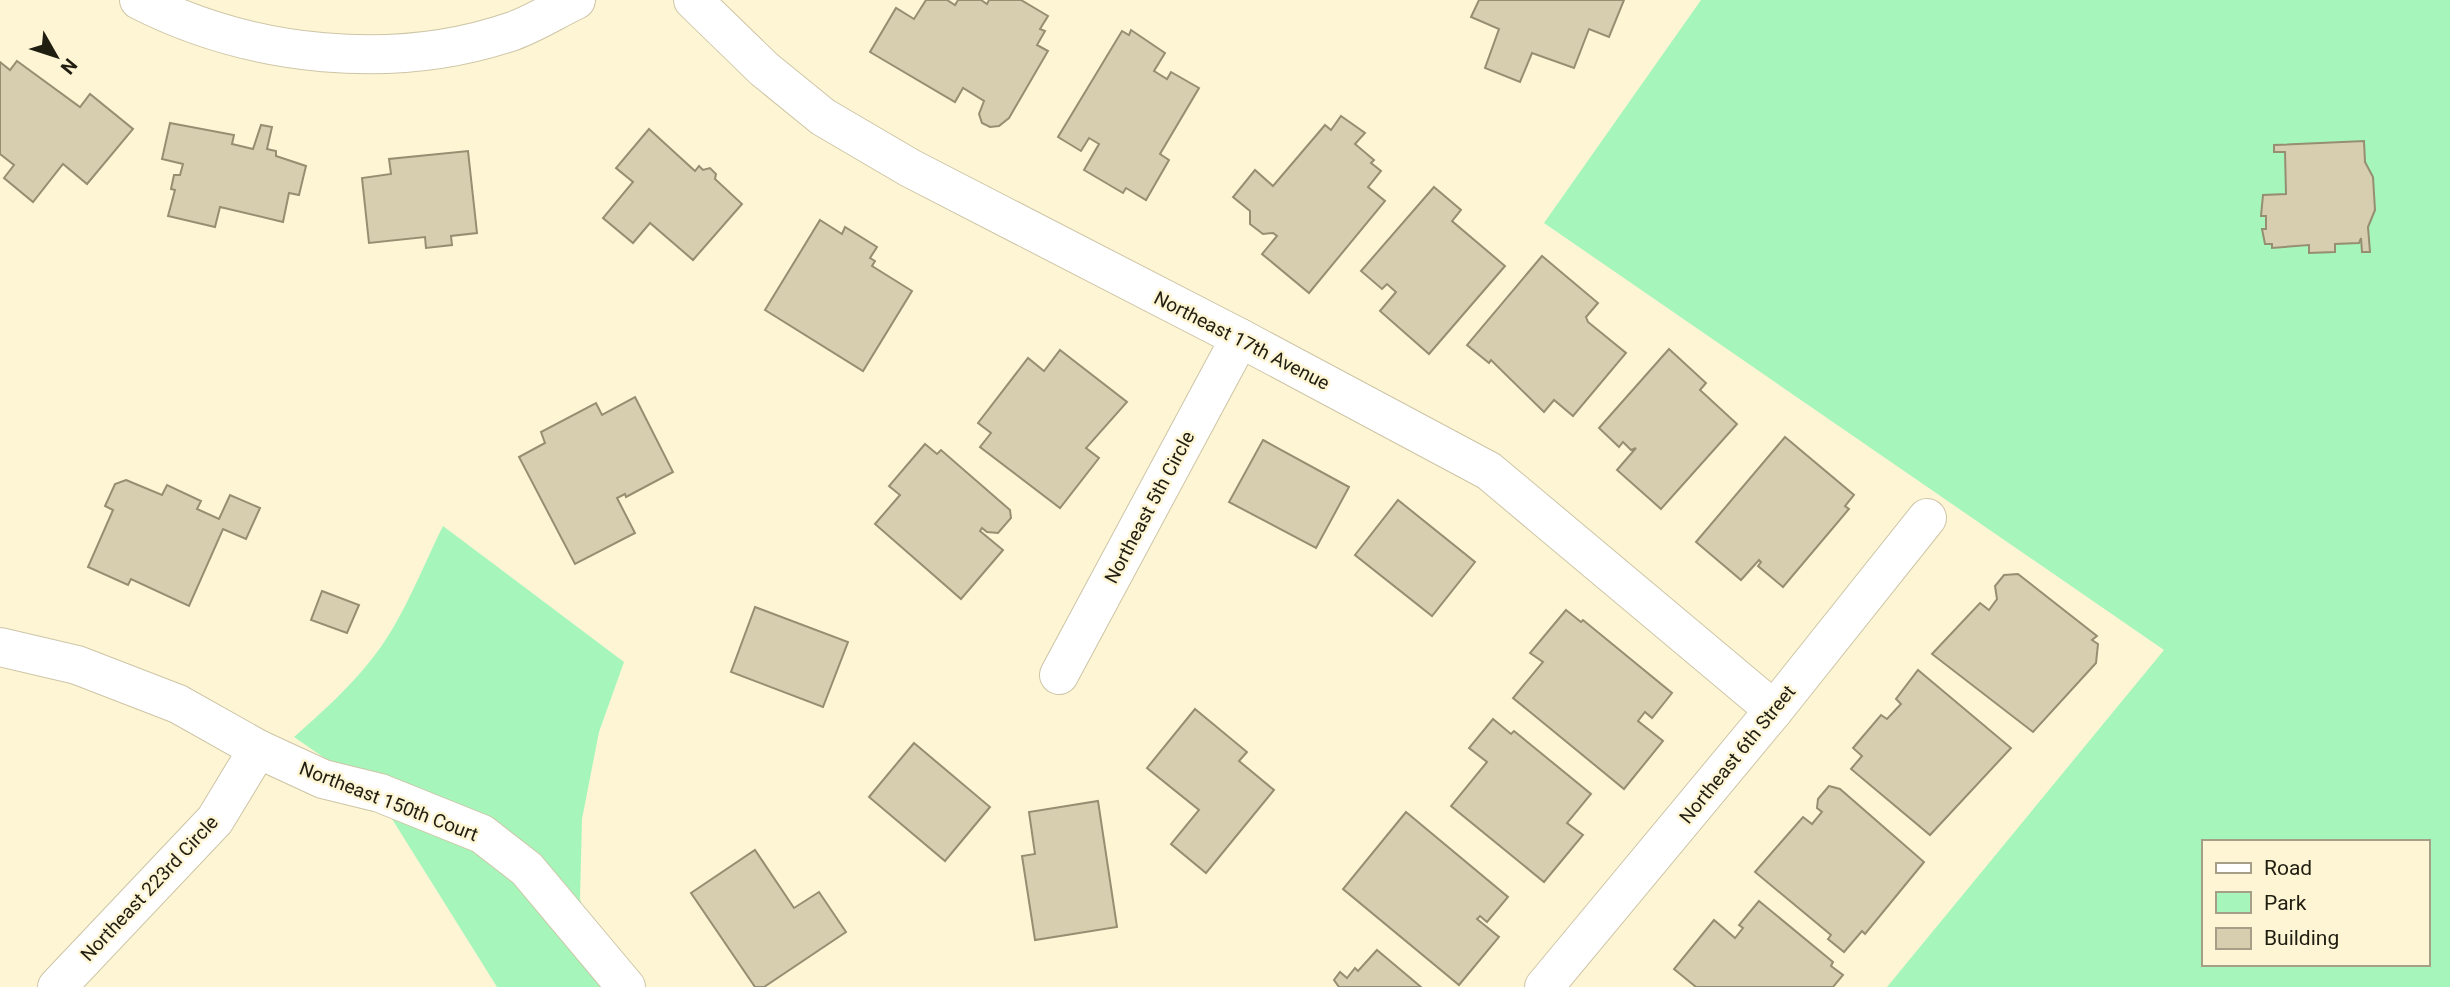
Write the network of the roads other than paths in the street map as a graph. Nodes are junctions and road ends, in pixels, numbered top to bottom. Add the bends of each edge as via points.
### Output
1 (139, 0) edge
2 (576, 0) edge
3 (692, 0) edge
4 (1240, 338) junction
5 (1927, 518) dead end
6 (0, 647) edge
7 (1059, 675) dead end
8 (1774, 710) junction
9 (258, 749) junction
10 (57, 987) edge
11 (626, 987) edge
12 (1544, 987) edge

1 - 2 street via 230,34 305,51 348,54 429,51 472,43 516,30
3 - 4 street, Northeast 17th Avenue via 764,69 823,117 910,168
4 - 7 street, Northeast 5th Circle
4 - 8 street, Northeast 17th Avenue via 1489,471
5 - 8 street, Northeast 6th Street
6 - 9 street, Northeast 150th Court via 77,665 178,704
8 - 12 street, Northeast 6th Street
9 - 10 street, Northeast 223rd Circle via 215,820
9 - 11 street, Northeast 150th Court via 323,779 380,793 482,834 527,869

